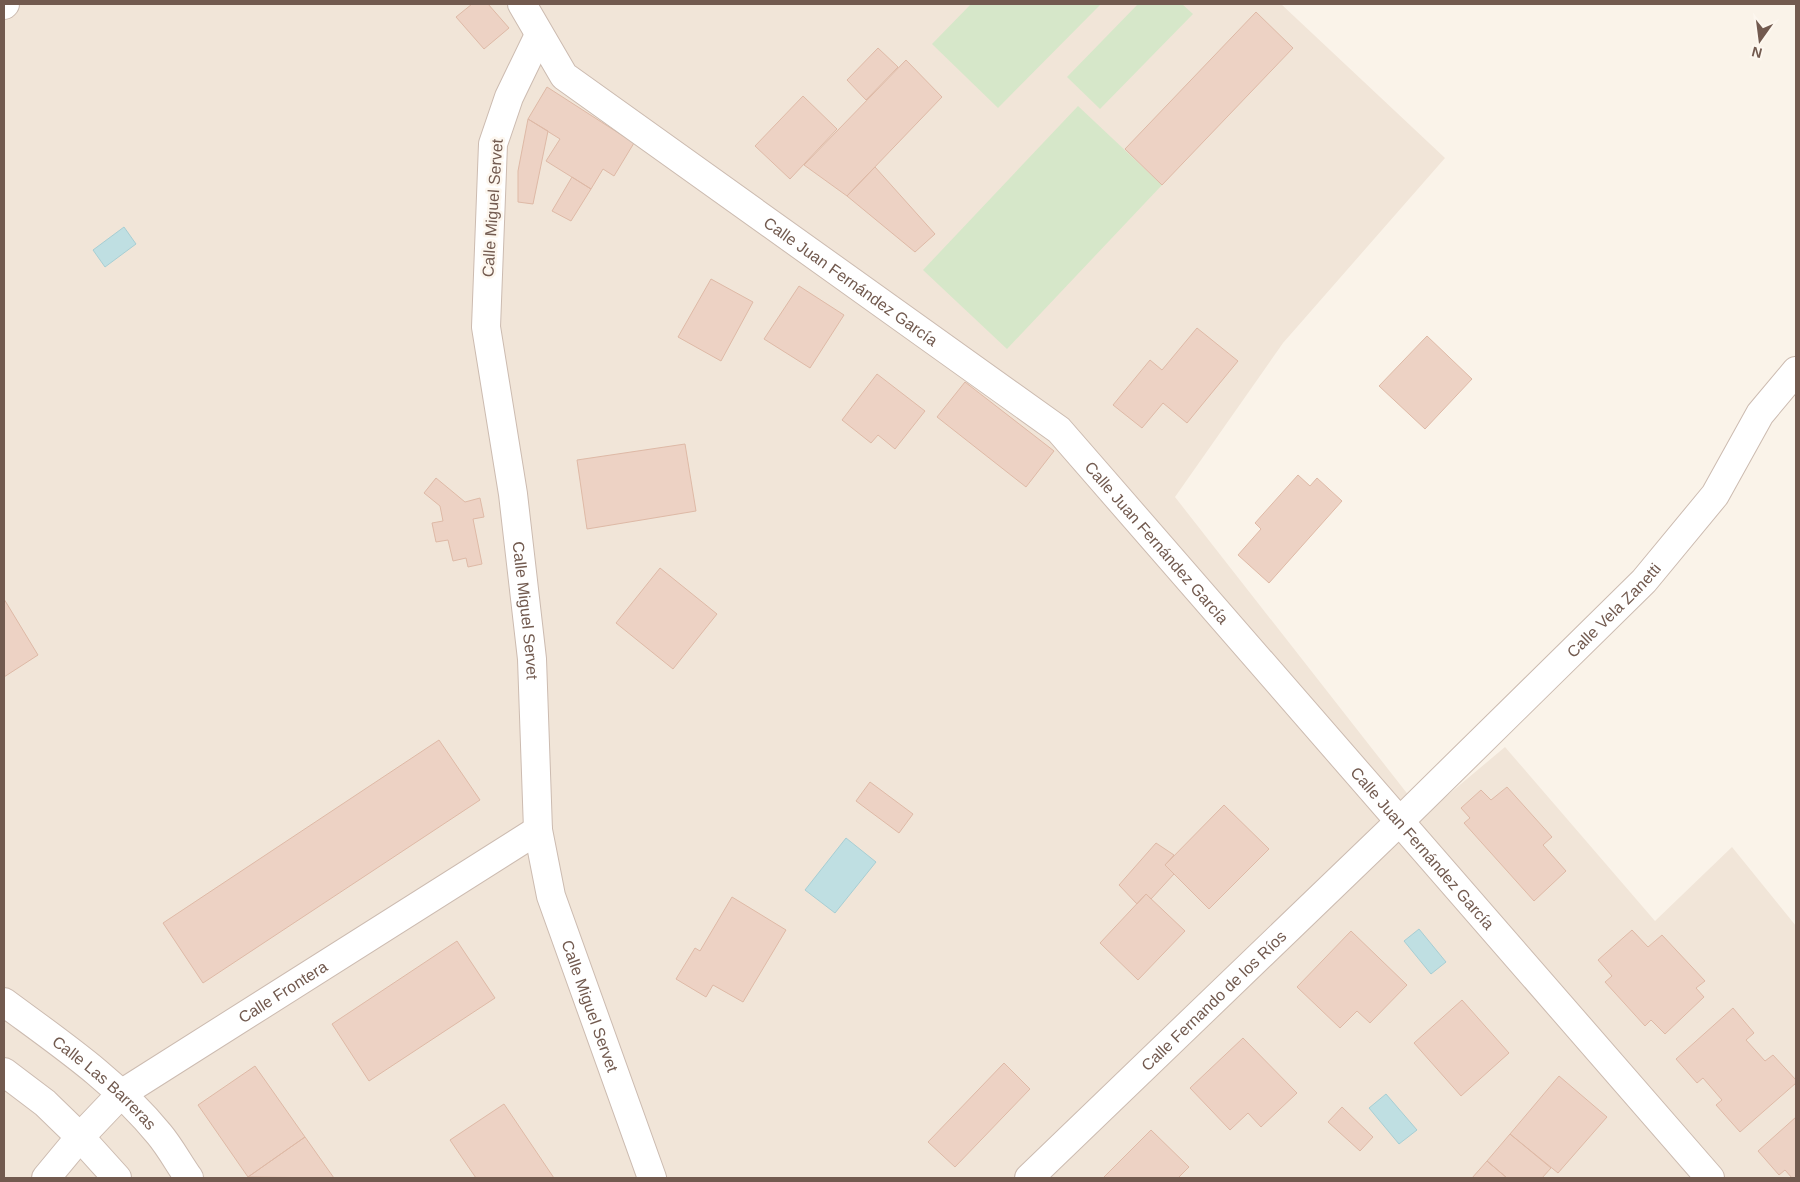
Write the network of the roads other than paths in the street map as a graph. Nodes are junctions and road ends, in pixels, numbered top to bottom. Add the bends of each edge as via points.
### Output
1 (522, 4) edge
2 (539, 35) junction
3 (1796, 371) edge
4 (1399, 822) junction
5 (538, 830) junction
6 (4, 1002) edge
7 (4, 1072) edge
8 (121, 1094) junction
9 (80, 1136) junction
10 (46, 1178) edge
11 (117, 1178) edge
12 (189, 1178) edge
13 (652, 1178) edge
14 (1029, 1178) edge
15 (1710, 1178) edge

1 - 2 street, Calle Juan Fernández García
2 - 4 street, Calle Juan Fernández García via 564,76 1059,430
2 - 5 street, Calle Miguel Servet via 509,97 493,144 486,326 514,494 532,659
3 - 4 street, Calle Vela Zanetti via 1760,414 1715,495 1644,581
4 - 14 street, Calle Fernando de los Ríos
4 - 15 street, Calle Juan Fernández García
5 - 8 street, Calle Frontera
5 - 13 street, Calle Miguel Servet via 551,896
6 - 8 street, Calle Las Barreras
7 - 9 street via 45,1103
8 - 9 street, Calle Frontera
8 - 12 street, Calle Las Barreras via 159,1134
9 - 10 street, Calle Frontera
9 - 11 street

